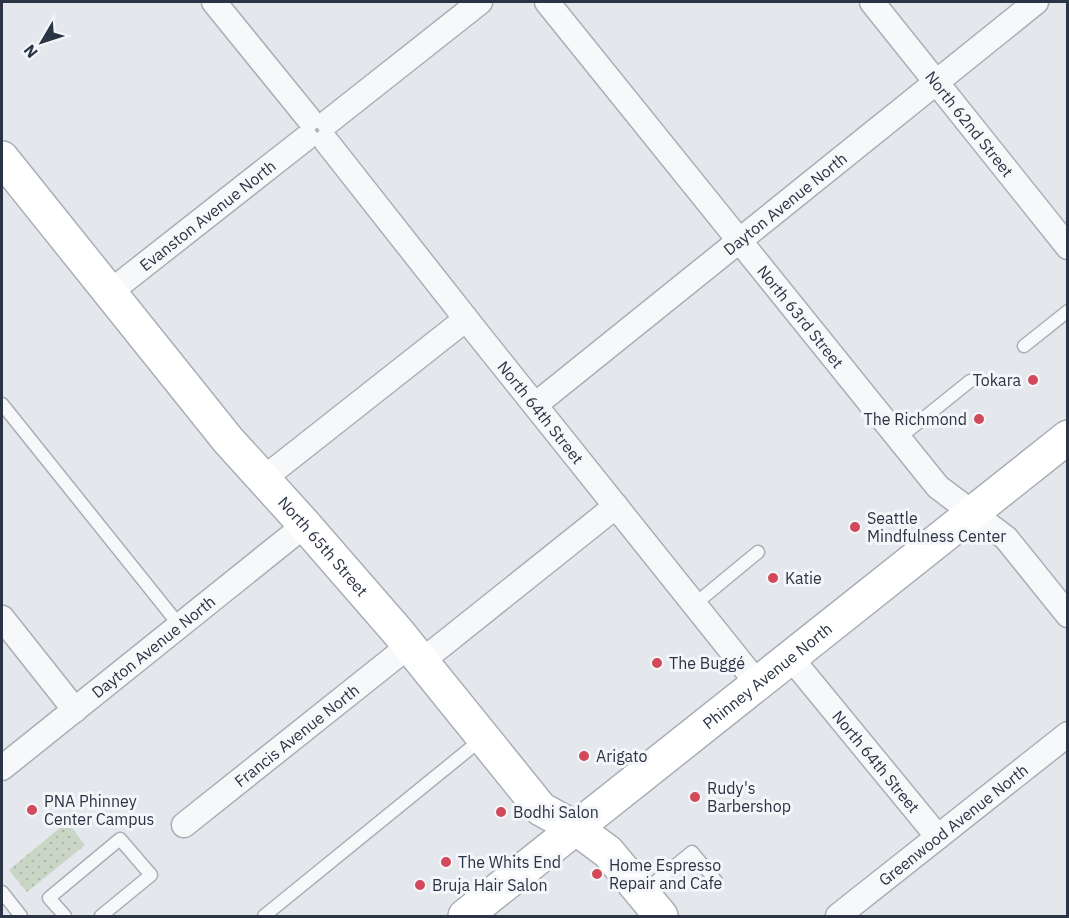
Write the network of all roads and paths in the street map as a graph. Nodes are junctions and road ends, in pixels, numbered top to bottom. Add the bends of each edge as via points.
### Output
1 (214, 2) edge
2 (480, 2) edge
3 (547, 2) edge
4 (872, 2) edge
5 (1036, 2) edge
6 (937, 82) junction
7 (317, 130) junction
8 (2, 158) edge
9 (740, 240) junction
10 (1068, 247) edge
11 (110, 292) junction
12 (1068, 311) edge
13 (466, 319) junction
14 (1024, 346) dead end
15 (970, 381) dead end
16 (2, 404) edge
17 (535, 405) junction
18 (1068, 437) edge
19 (899, 438) junction
20 (263, 479) junction
21 (616, 506) junction
22 (973, 513) junction
23 (305, 525) junction
24 (758, 552) dead end
25 (695, 604) junction
26 (1068, 615) edge
27 (2, 618) edge
28 (180, 626) junction
29 (416, 653) junction
30 (791, 658) junction
31 (758, 684) junction
32 (75, 710) junction
33 (1068, 734) edge
34 (484, 737) junction
35 (2, 768) edge
36 (184, 825) dead end
37 (577, 829) junction
38 (938, 837) junction
39 (716, 881) dead end
40 (2, 892) edge
41 (651, 905) edge
42 (21, 916) edge
43 (64, 916) edge
44 (101, 916) edge
45 (264, 916) edge
46 (465, 916) edge
47 (838, 916) edge

1 - 7 street, North 64th Street
2 - 7 street, Evanston Avenue North
3 - 9 street, North 63rd Street
4 - 6 street, North 62nd Street
5 - 6 street, Dayton Avenue North
6 - 9 street, Dayton Avenue North
6 - 10 street, North 62nd Street
7 - 11 street, Evanston Avenue North
7 - 13 street, North 64th Street
8 - 11 street, North 65th Street
9 - 17 street, Dayton Avenue North
9 - 19 street, North 63rd Street
11 - 20 street, North 65th Street
12 - 14 lane
13 - 17 street, North 64th Street
13 - 20 street
15 - 19 lane
16 - 28 lane
17 - 21 street, North 64th Street
18 - 22 street, Phinney Avenue North
19 - 22 street, North 63rd Street via 938,487
20 - 23 street, North 65th Street
21 - 25 street, North 64th Street
21 - 29 street, Francis Avenue North
22 - 26 street, North 63rd Street via 1006,538
22 - 30 street, Phinney Avenue North
23 - 28 street, Dayton Avenue North
23 - 29 street, North 65th Street
24 - 25 lane
25 - 31 street, North 64th Street
27 - 32 street
28 - 32 street, Dayton Avenue North
29 - 34 street, North 65th Street
29 - 36 street, Francis Avenue North
30 - 31 street, Phinney Avenue North
30 - 38 street, North 64th Street
31 - 37 street, Phinney Avenue North
32 - 35 street, Dayton Avenue North
33 - 38 street, Greenwood Avenue North
34 - 37 street, North 65th Street via 541,809
34 - 45 lane
37 - 41 street, North 65th Street via 608,852
37 - 46 street, Phinney Avenue North
38 - 47 street, Greenwood Avenue North
39 - 41 lane via 692,852
40 - 42 lane
43 - 44 lane via 49,898 120,839 151,876

